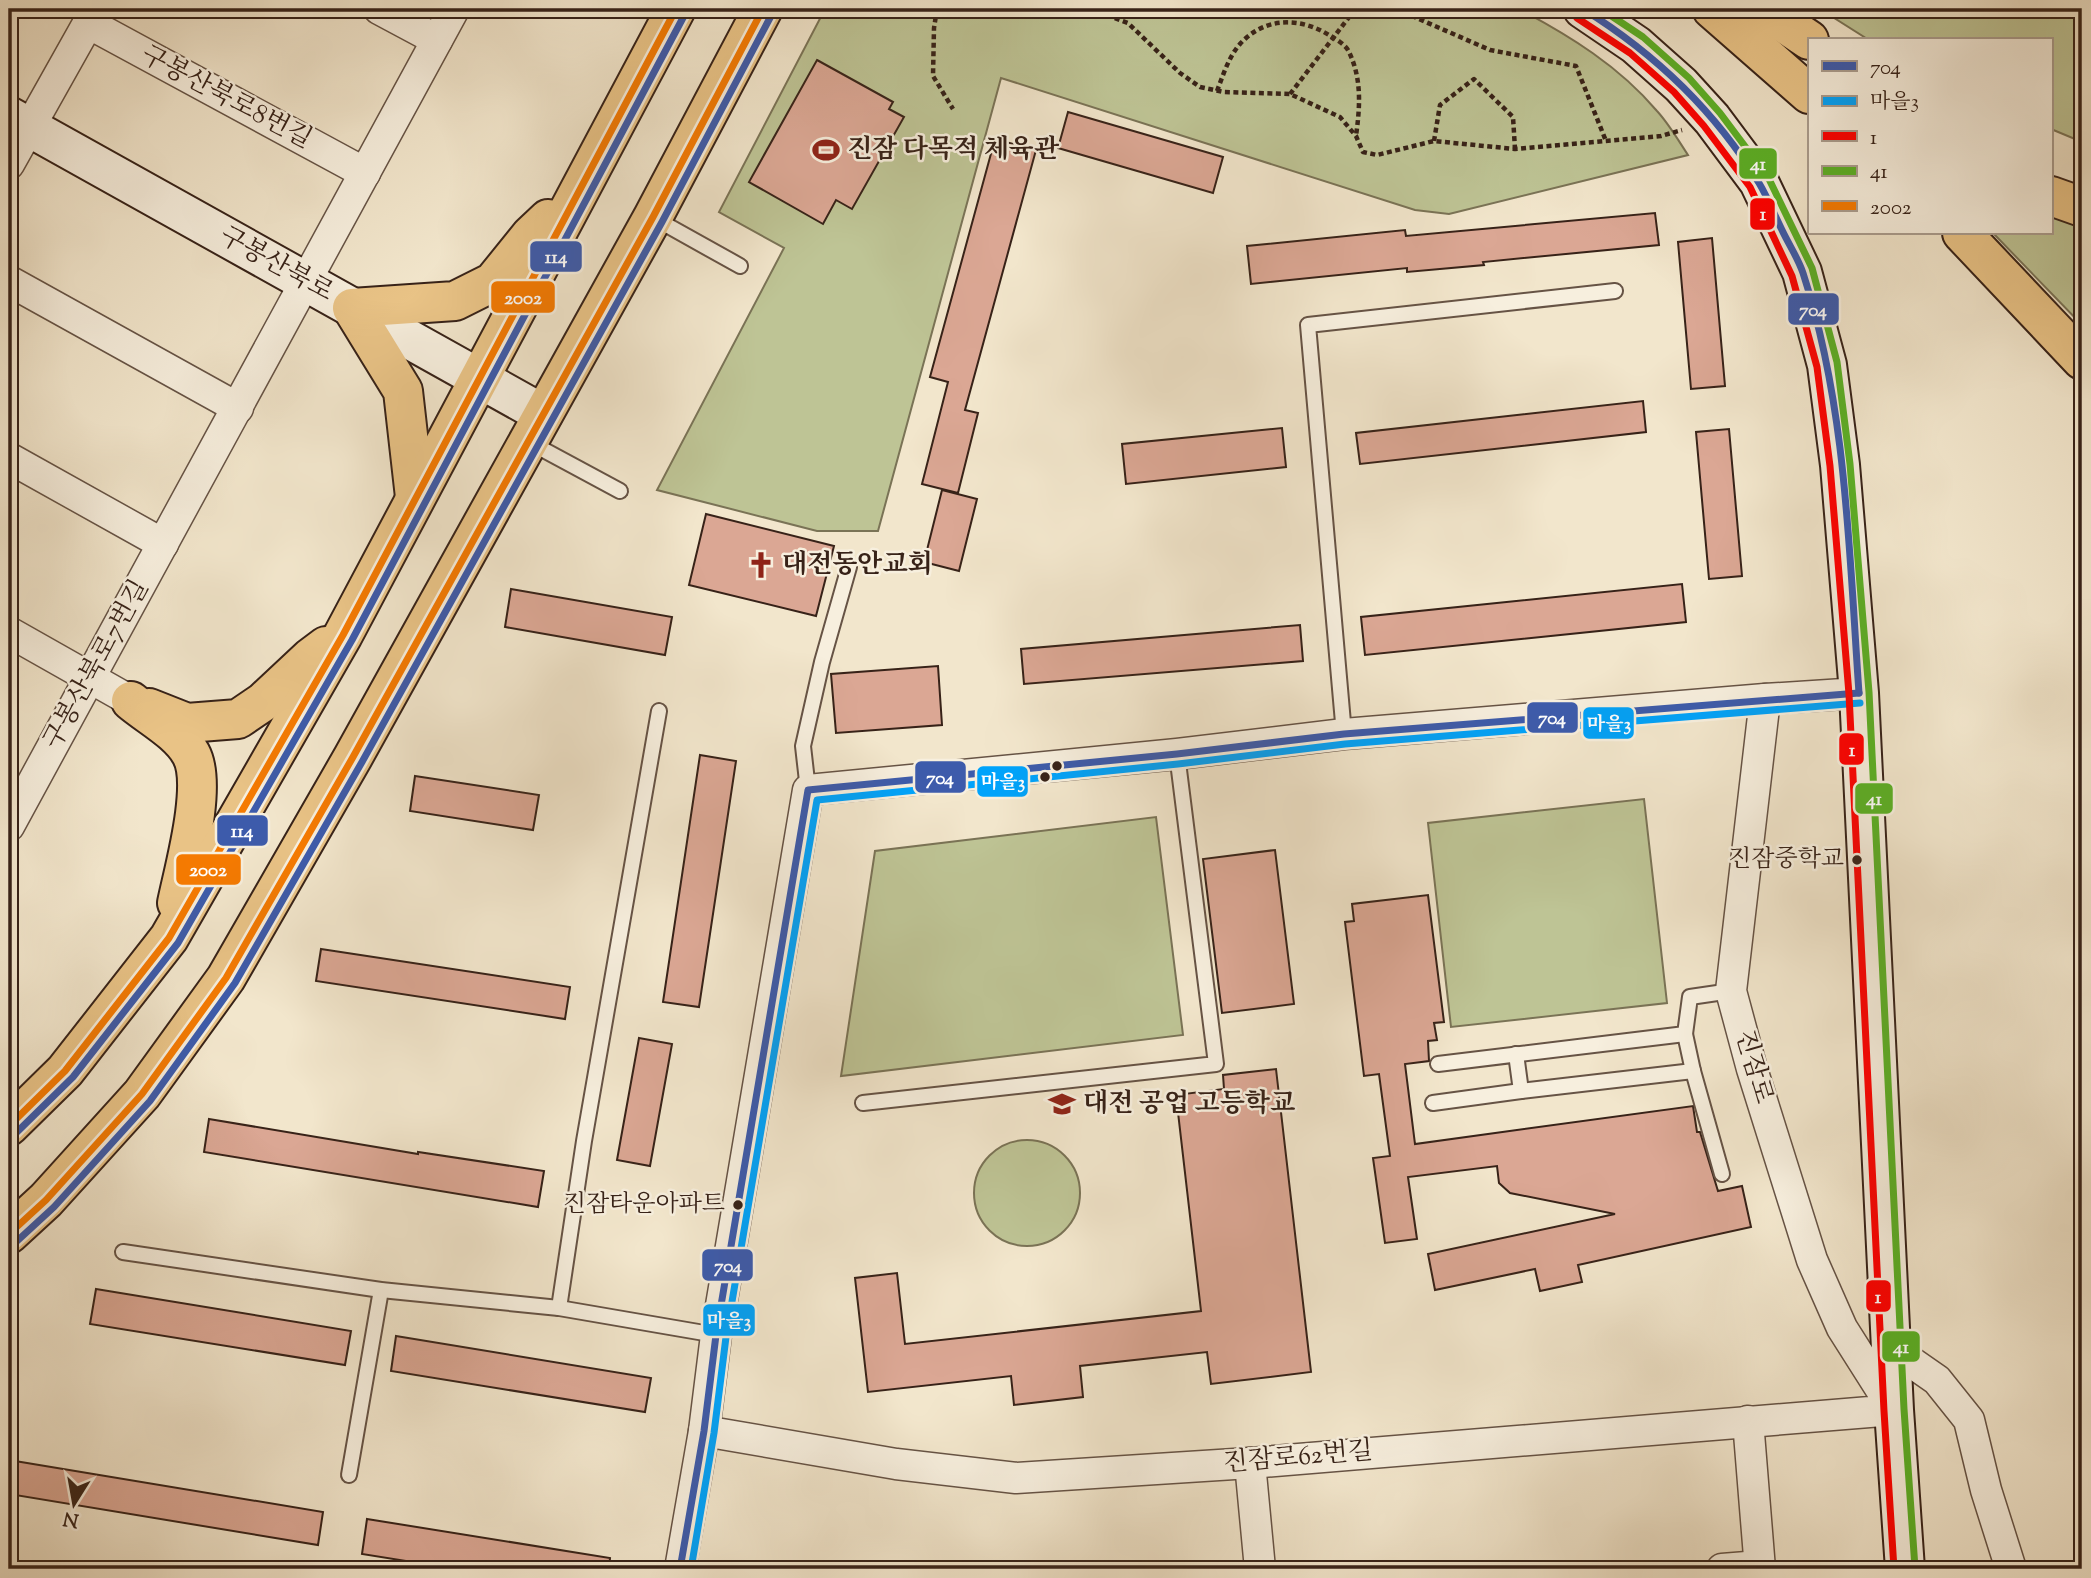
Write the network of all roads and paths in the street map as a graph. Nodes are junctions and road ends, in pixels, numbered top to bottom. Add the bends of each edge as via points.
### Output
1 (379, 9) edge
2 (454, 9) edge
3 (676, 9) edge
4 (763, 9) edge
5 (937, 9) edge
6 (1091, 9) edge
7 (1396, 9) edge
8 (1583, 9) edge
9 (1763, 9) edge
10 (1350, 10) edge
11 (1713, 10) edge
12 (92, 16) edge
13 (1334, 37) junction
14 (1808, 39) edge
15 (437, 40) junction
16 (1808, 71) edge
17 (1217, 90) junction
18 (1808, 93) edge
19 (1290, 94) junction
20 (953, 109) dead end
21 (18, 121) edge
22 (1684, 130) dead end
23 (1356, 136) junction
24 (1434, 141) junction
25 (1606, 141) junction
26 (1515, 149) junction
27 (9, 164) edge
28 (2052, 170) edge
29 (365, 173) junction
30 (2082, 181) edge
31 (579, 192) junction
32 (2052, 196) edge
33 (2082, 207) edge
34 (653, 218) junction
35 (1963, 234) edge
36 (740, 266) dead end
37 (9, 281) edge
38 (306, 282) junction
39 (1615, 291) dead end
40 (352, 307) junction
41 (2082, 360) edge
42 (478, 379) junction
43 (238, 408) junction
44 (535, 428) junction
45 (9, 458) edge
46 (620, 491) dead end
47 (415, 497) junction
48 (163, 544) junction
49 (849, 567) dead end
50 (9, 632) edge
51 (343, 635) junction
52 (91, 679) junction
53 (1859, 694) junction
54 (1765, 699) junction
55 (131, 701) junction
56 (659, 711) dead end
57 (1344, 734) junction
58 (1177, 754) junction
59 (808, 790) junction
60 (9, 824) edge
61 (169, 938) junction
62 (1731, 991) junction
63 (1685, 1034) junction
64 (1516, 1054) junction
65 (1438, 1064) dead end
66 (1693, 1071) junction
67 (1521, 1091) junction
68 (863, 1102) dead end
69 (1433, 1103) dead end
70 (9, 1126) edge
71 (1722, 1174) dead end
72 (9, 1234) edge
73 (123, 1252) dead end
74 (381, 1290) junction
75 (559, 1308) junction
76 (716, 1335) junction
77 (1891, 1348) junction
78 (1894, 1410) junction
79 (1748, 1421) junction
80 (704, 1431) junction
81 (1250, 1463) junction
82 (349, 1475) dead end
83 (1760, 1567) edge
84 (680, 1569) edge
85 (1260, 1569) edge
86 (1722, 1569) edge
87 (1905, 1569) edge
88 (2011, 1569) edge

1 - 15 street
2 - 15 street
3 - 31 main road
4 - 34 main road
5 - 20 path via 933,76
6 - 17 path via 1128,23 1180,73 1200,87
7 - 10 path via 1378,17
7 - 25 path via 1490,50 1576,66
8 - 53 street, 진잠로 via 1636,45 1712,119 1759,182 1802,272 1827,365
9 - 14 main road
10 - 13 path
11 - 16 main road
11 - 18 main road
12 - 21 street
12 - 29 street, 구봉산북로8번길
13 - 17 path via 1292,21 1269,25 1245,39 1228,62
13 - 19 path
13 - 23 path via 1348,48 1356,72 1360,104
15 - 29 street
17 - 19 path
19 - 23 path via 1340,117
21 - 27 street
21 - 38 street, 구봉산북로
22 - 25 path
23 - 24 path via 1363,152 1377,155
24 - 26 path
24 - 26 path via 1440,105 1474,79 1513,117
25 - 26 path
28 - 30 main road
29 - 38 street
31 - 40 main road via 531,235 493,282 455,301
31 - 42 main road
32 - 33 main road
34 - 36 lane
34 - 44 main road
35 - 41 main road
37 - 43 street
38 - 40 street, 구봉산북로
38 - 43 street, 구봉산북로7번길
39 - 57 lane via 1308,325
40 - 42 street, 구봉산북로
40 - 47 main road via 403,391
42 - 44 street, 구봉산북로
42 - 47 main road
43 - 48 street, 구봉산북로7번길
44 - 46 lane
44 - 72 main road via 226,978 142,1094
45 - 48 street
47 - 51 main road
48 - 52 street, 구봉산북로7번길
49 - 59 lane via 803,746
50 - 52 street
51 - 55 main road via 238,719 187,723
51 - 61 main road
52 - 55 street
52 - 60 street, 구봉산북로7번길
53 - 54 street
53 - 77 street, 진잠로
54 - 57 street
54 - 62 street, 진잠로
55 - 61 main road via 178,738 192,755 198,773 189,850
56 - 75 lane
57 - 58 street
58 - 59 street
58 - 68 lane via 1216,1064
59 - 76 street
61 - 70 main road via 65,1072
62 - 63 lane via 1690,996
62 - 78 street, 진잠로 via 1812,1260 1842,1328
63 - 64 lane
63 - 66 lane
64 - 65 lane
64 - 67 lane
66 - 67 lane
66 - 71 lane
67 - 69 lane
73 - 74 lane
74 - 75 lane
74 - 82 lane
75 - 76 lane
76 - 80 street
77 - 78 street, 진잠로
77 - 88 street via 1937,1380 1969,1420
78 - 79 street, 진잠로62번길
78 - 87 street, 진잠로
79 - 81 street, 진잠로62번길
79 - 83 street
80 - 81 street, 진잠로62번길 via 896,1464 1016,1478
80 - 84 street
81 - 85 street
83 - 86 street

